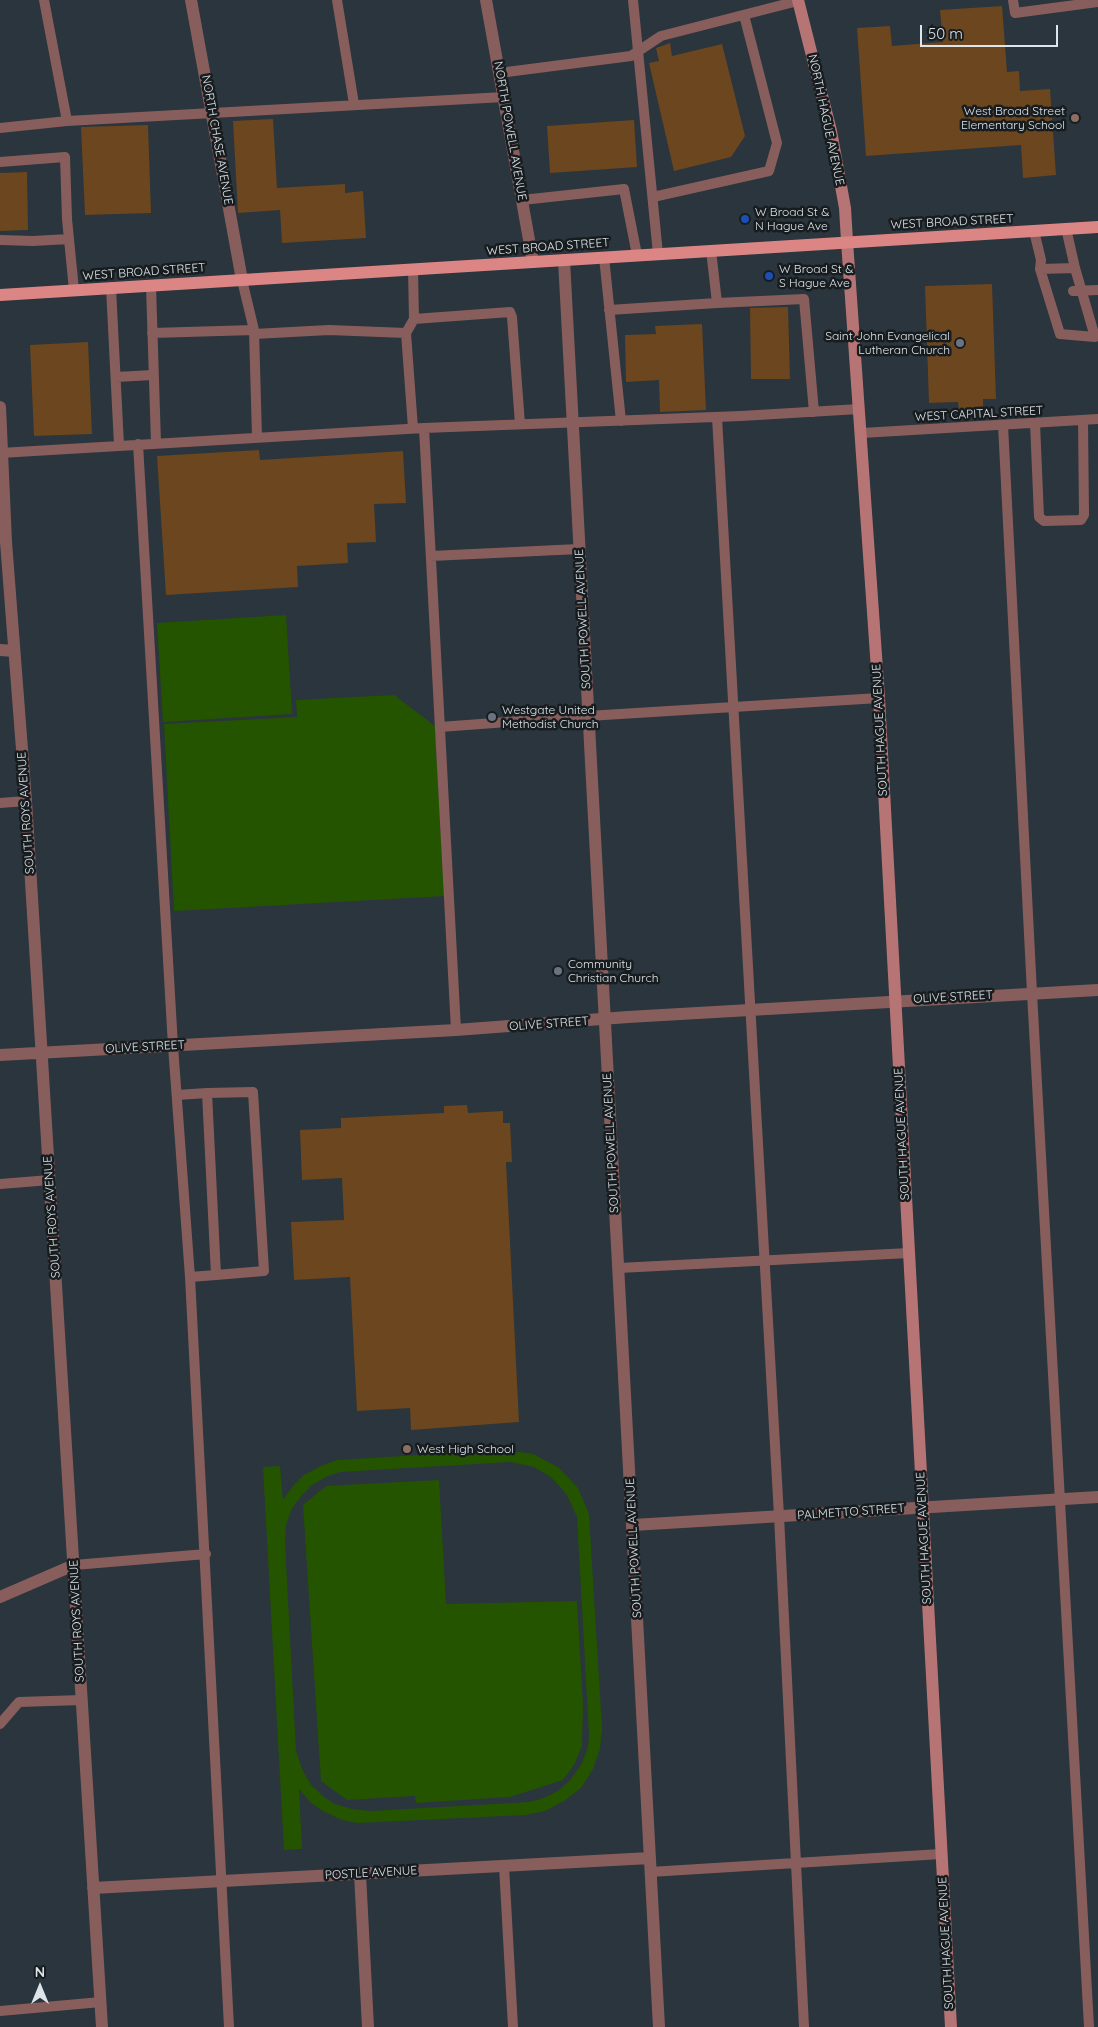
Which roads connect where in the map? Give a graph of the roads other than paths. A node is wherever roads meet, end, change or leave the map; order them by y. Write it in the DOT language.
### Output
graph roads {
  1 [pos="44,0"];
  2 [pos="192,0"];
  3 [pos="337,0"];
  4 [pos="486,0"];
  5 [pos="633,0"];
  6 [pos="1013,0"];
  7 [pos="798,1"];
  8 [pos="1098,2"];
  9 [pos="744,15"];
  10 [pos="639,50"];
  11 [pos="499,73"];
  12 [pos="504,96"];
  13 [pos="354,104"];
  14 [pos="212,114"];
  15 [pos="67,122"];
  16 [pos="0,128"];
  17 [pos="0,162"];
  18 [pos="653,197"];
  19 [pos="522,200"];
  20 [pos="1098,227"];
  21 [pos="1066,228"];
  22 [pos="1034,231"];
  23 [pos="69,238"];
  24 [pos="0,240"];
  25 [pos="848,241"];
  26 [pos="711,250"];
  27 [pos="658,254"];
  28 [pos="637,255"];
  29 [pos="604,257"];
  30 [pos="564,260"];
  31 [pos="533,262"];
  32 [pos="1075,268"];
  33 [pos="414,269"];
  34 [pos="1040,269"];
  35 [pos="242,280"];
  36 [pos="151,286"];
  37 [pos="111,288"];
  38 [pos="74,290"];
  39 [pos="1098,290"];
  40 [pos="1078,291"];
  41 [pos="0,295"];
  42 [pos="717,303"];
  43 [pos="609,310"];
  44 [pos="1089,315"];
  45 [pos="414,319"];
  46 [pos="254,332"];
  47 [pos="152,333"];
  48 [pos="406,333"];
  49 [pos="153,375"];
  50 [pos="116,377"];
  51 [pos="0,407"];
  52 [pos="859,409"];
  53 [pos="814,412"];
  54 [pos="717,417"];
  55 [pos="1098,419"];
  56 [pos="621,420"];
  57 [pos="1082,420"];
  58 [pos="572,422"];
  59 [pos="1035,423"];
  60 [pos="520,424"];
  61 [pos="1003,425"];
  62 [pos="418,428"];
  63 [pos="862,433"];
  64 [pos="257,437"];
  65 [pos="156,443"];
  66 [pos="138,444"];
  67 [pos="119,445"];
  68 [pos="2,453"];
  69 [pos="6,542"];
  70 [pos="579,549"];
  71 [pos="0,556"];
  72 [pos="431,556"];
  73 [pos="0,650"];
  74 [pos="14,651"];
  75 [pos="879,698"];
  76 [pos="734,708"];
  77 [pos="588,716"];
  78 [pos="440,727"];
  79 [pos="26,801"];
  80 [pos="0,803"];
  81 [pos="1098,990"];
  82 [pos="1032,993"];
  83 [pos="895,1000"];
  84 [pos="750,1009"];
  85 [pos="604,1020"];
  86 [pos="456,1030"];
  87 [pos="174,1046"];
  88 [pos="41,1053"];
  89 [pos="0,1055"];
  90 [pos="207,1093"];
  91 [pos="176,1094"];
  92 [pos="50,1180"];
  93 [pos="0,1184"];
  94 [pos="909,1253"];
  95 [pos="764,1262"];
  96 [pos="618,1268"];
  97 [pos="216,1275"];
  98 [pos="190,1277"];
  99 [pos="1098,1497"];
  100 [pos="1061,1499"];
  101 [pos="922,1508"];
  102 [pos="779,1516"];
  103 [pos="633,1525"];
  104 [pos="206,1554"];
  105 [pos="74,1565"];
  106 [pos="1,1596"];
  107 [pos="82,1700"];
  108 [pos="0,1724"];
  109 [pos="941,1854"];
  110 [pos="650,1858"];
  111 [pos="796,1864"];
  112 [pos="504,1866"];
  113 [pos="650,1872"];
  114 [pos="360,1874"];
  115 [pos="223,1881"];
  116 [pos="93,1888"];
  117 [pos="100,2002"];
  118 [pos="0,2011"];
  119 [pos="102,2027"];
  120 [pos="229,2027"];
  121 [pos="368,2027"];
  122 [pos="513,2027"];
  123 [pos="659,2027"];
  124 [pos="804,2027"];
  125 [pos="951,2027"];
  126 [pos="1090,2027"];
  1 -- 15 [label="lane"];
  2 -- 14 [label="street, NORTH CHASE AVENUE"];
  3 -- 13 [label="lane"];
  4 -- 11 [label="street, NORTH POWELL AVENUE"];
  5 -- 10 [label="lane"];
  6 -- 8 [label="lane"];
  7 -- 9 [label="lane"];
  7 -- 25 [label="main road, NORTH HAGUE AVENUE"];
  9 -- 10 [label="lane"];
  9 -- 18 [label="lane"];
  10 -- 11 [label="lane"];
  10 -- 18 [label="lane"];
  11 -- 12 [label="street, NORTH POWELL AVENUE"];
  12 -- 13 [label="lane"];
  12 -- 19 [label="street, NORTH POWELL AVENUE"];
  13 -- 14 [label="lane"];
  14 -- 15 [label="lane"];
  14 -- 35 [label="street, NORTH CHASE AVENUE"];
  15 -- 16 [label="lane"];
  17 -- 23 [label="lane"];
  18 -- 27 [label="lane"];
  19 -- 28 [label="lane"];
  19 -- 31 [label="street, NORTH POWELL AVENUE"];
  20 -- 21 [label="main road, WEST BROAD STREET"];
  21 -- 22 [label="main road, WEST BROAD STREET"];
  21 -- 32 [label="lane"];
  22 -- 25 [label="main road, WEST BROAD STREET"];
  22 -- 34 [label="lane"];
  23 -- 24 [label="lane"];
  23 -- 38 [label="lane"];
  25 -- 26 [label="main road, WEST BROAD STREET"];
  25 -- 52 [label="main road, SOUTH HAGUE AVENUE"];
  26 -- 27 [label="main road, WEST BROAD STREET"];
  26 -- 42 [label="lane"];
  27 -- 28 [label="main road, WEST BROAD STREET"];
  28 -- 29 [label="main road, WEST BROAD STREET"];
  29 -- 30 [label="main road, WEST BROAD STREET"];
  29 -- 43 [label="lane"];
  30 -- 31 [label="main road, WEST BROAD STREET"];
  30 -- 58 [label="street, SOUTH POWELL AVENUE"];
  31 -- 33 [label="main road, WEST BROAD STREET"];
  32 -- 34 [label="lane"];
  32 -- 40 [label="lane"];
  33 -- 35 [label="main road, WEST BROAD STREET"];
  33 -- 45 [label="lane"];
  34 -- 44 [label="lane"];
  35 -- 36 [label="main road, WEST BROAD STREET"];
  35 -- 46 [label="lane"];
  36 -- 37 [label="main road, WEST BROAD STREET"];
  36 -- 47 [label="lane"];
  37 -- 38 [label="main road, WEST BROAD STREET"];
  37 -- 50 [label="lane"];
  38 -- 41 [label="main road, WEST BROAD STREET"];
  39 -- 40 [label="lane"];
  40 -- 44 [label="lane"];
  42 -- 43 [label="lane"];
  42 -- 53 [label="lane"];
  43 -- 56 [label="lane"];
  45 -- 48 [label="lane"];
  45 -- 60 [label="lane"];
  46 -- 47 [label="lane"];
  46 -- 48 [label="lane"];
  46 -- 64 [label="lane"];
  47 -- 49 [label="lane"];
  48 -- 62 [label="lane"];
  49 -- 50 [label="lane"];
  49 -- 65 [label="lane"];
  50 -- 67 [label="lane"];
  51 -- 68 [label="street, SOUTH ROYS AVENUE"];
  52 -- 53 [label="lane"];
  52 -- 63 [label="main road, SOUTH HAGUE AVENUE"];
  53 -- 54 [label="lane"];
  54 -- 56 [label="lane"];
  54 -- 76 [label="lane"];
  55 -- 57 [label="lane, WEST CAPITAL STREET"];
  56 -- 58 [label="lane"];
  57 -- 59 [label="lane, WEST CAPITAL STREET"];
  57 -- 59 [label="lane"];
  58 -- 60 [label="lane"];
  58 -- 70 [label="street, SOUTH POWELL AVENUE"];
  59 -- 61 [label="lane, WEST CAPITAL STREET"];
  60 -- 62 [label="lane"];
  61 -- 63 [label="lane, WEST CAPITAL STREET"];
  61 -- 82 [label="lane"];
  62 -- 64 [label="lane"];
  62 -- 72 [label="lane"];
  63 -- 75 [label="main road, SOUTH HAGUE AVENUE"];
  64 -- 65 [label="lane"];
  65 -- 66 [label="lane"];
  66 -- 67 [label="lane"];
  66 -- 87 [label="lane"];
  67 -- 68 [label="lane"];
  68 -- 69 [label="street, SOUTH ROYS AVENUE"];
  69 -- 71 [label="street"];
  69 -- 74 [label="street, SOUTH ROYS AVENUE"];
  70 -- 72 [label="lane"];
  70 -- 77 [label="street, SOUTH POWELL AVENUE"];
  72 -- 78 [label="lane"];
  73 -- 74 [label="street"];
  74 -- 79 [label="street, SOUTH ROYS AVENUE"];
  75 -- 76 [label="lane"];
  75 -- 83 [label="main road, SOUTH HAGUE AVENUE"];
  76 -- 77 [label="lane"];
  76 -- 84 [label="lane"];
  77 -- 78 [label="lane"];
  77 -- 85 [label="street, SOUTH POWELL AVENUE"];
  78 -- 86 [label="lane"];
  79 -- 80 [label="lane"];
  79 -- 88 [label="street, SOUTH ROYS AVENUE"];
  81 -- 82 [label="street, OLIVE STREET"];
  82 -- 83 [label="street, OLIVE STREET"];
  82 -- 100 [label="lane"];
  83 -- 84 [label="street, OLIVE STREET"];
  83 -- 94 [label="main road, SOUTH HAGUE AVENUE"];
  84 -- 85 [label="street, OLIVE STREET"];
  84 -- 95 [label="lane"];
  85 -- 86 [label="street, OLIVE STREET"];
  85 -- 96 [label="street, SOUTH POWELL AVENUE"];
  86 -- 87 [label="street, OLIVE STREET"];
  87 -- 88 [label="street, OLIVE STREET"];
  87 -- 91 [label="lane"];
  88 -- 89 [label="street, OLIVE STREET"];
  88 -- 92 [label="street, SOUTH ROYS AVENUE"];
  90 -- 91 [label="lane"];
  90 -- 97 [label="lane"];
  90 -- 97 [label="lane"];
  91 -- 98 [label="lane"];
  92 -- 93 [label="lane"];
  92 -- 105 [label="street, SOUTH ROYS AVENUE"];
  94 -- 95 [label="lane"];
  94 -- 101 [label="main road, SOUTH HAGUE AVENUE"];
  95 -- 96 [label="lane"];
  95 -- 102 [label="lane"];
  96 -- 103 [label="street, SOUTH POWELL AVENUE"];
  97 -- 98 [label="lane"];
  98 -- 104 [label="lane"];
  99 -- 100 [label="street, PALMETTO STREET"];
  100 -- 101 [label="street, PALMETTO STREET"];
  100 -- 126 [label="lane"];
  101 -- 102 [label="street, PALMETTO STREET"];
  101 -- 109 [label="main road, SOUTH HAGUE AVENUE"];
  102 -- 103 [label="street, PALMETTO STREET"];
  102 -- 111 [label="lane"];
  103 -- 110 [label="street, SOUTH POWELL AVENUE"];
  104 -- 105 [label="lane"];
  104 -- 115 [label="lane"];
  105 -- 106 [label="street"];
  105 -- 107 [label="street, SOUTH ROYS AVENUE"];
  107 -- 108 [label="lane"];
  107 -- 116 [label="street, SOUTH ROYS AVENUE"];
  109 -- 111 [label="lane"];
  109 -- 125 [label="main road, SOUTH HAGUE AVENUE"];
  110 -- 112 [label="street, POSTLE AVENUE"];
  110 -- 113 [label="street, SOUTH POWELL AVENUE"];
  111 -- 113 [label="lane"];
  111 -- 124 [label="lane"];
  112 -- 114 [label="street, POSTLE AVENUE"];
  112 -- 122 [label="lane"];
  113 -- 123 [label="street, SOUTH POWELL AVENUE"];
  114 -- 115 [label="street, POSTLE AVENUE"];
  114 -- 121 [label="street"];
  115 -- 116 [label="street, POSTLE AVENUE"];
  115 -- 120 [label="lane"];
  116 -- 117 [label="street, SOUTH ROYS AVENUE"];
  117 -- 118 [label="lane"];
  117 -- 119 [label="street, SOUTH ROYS AVENUE"];
}
